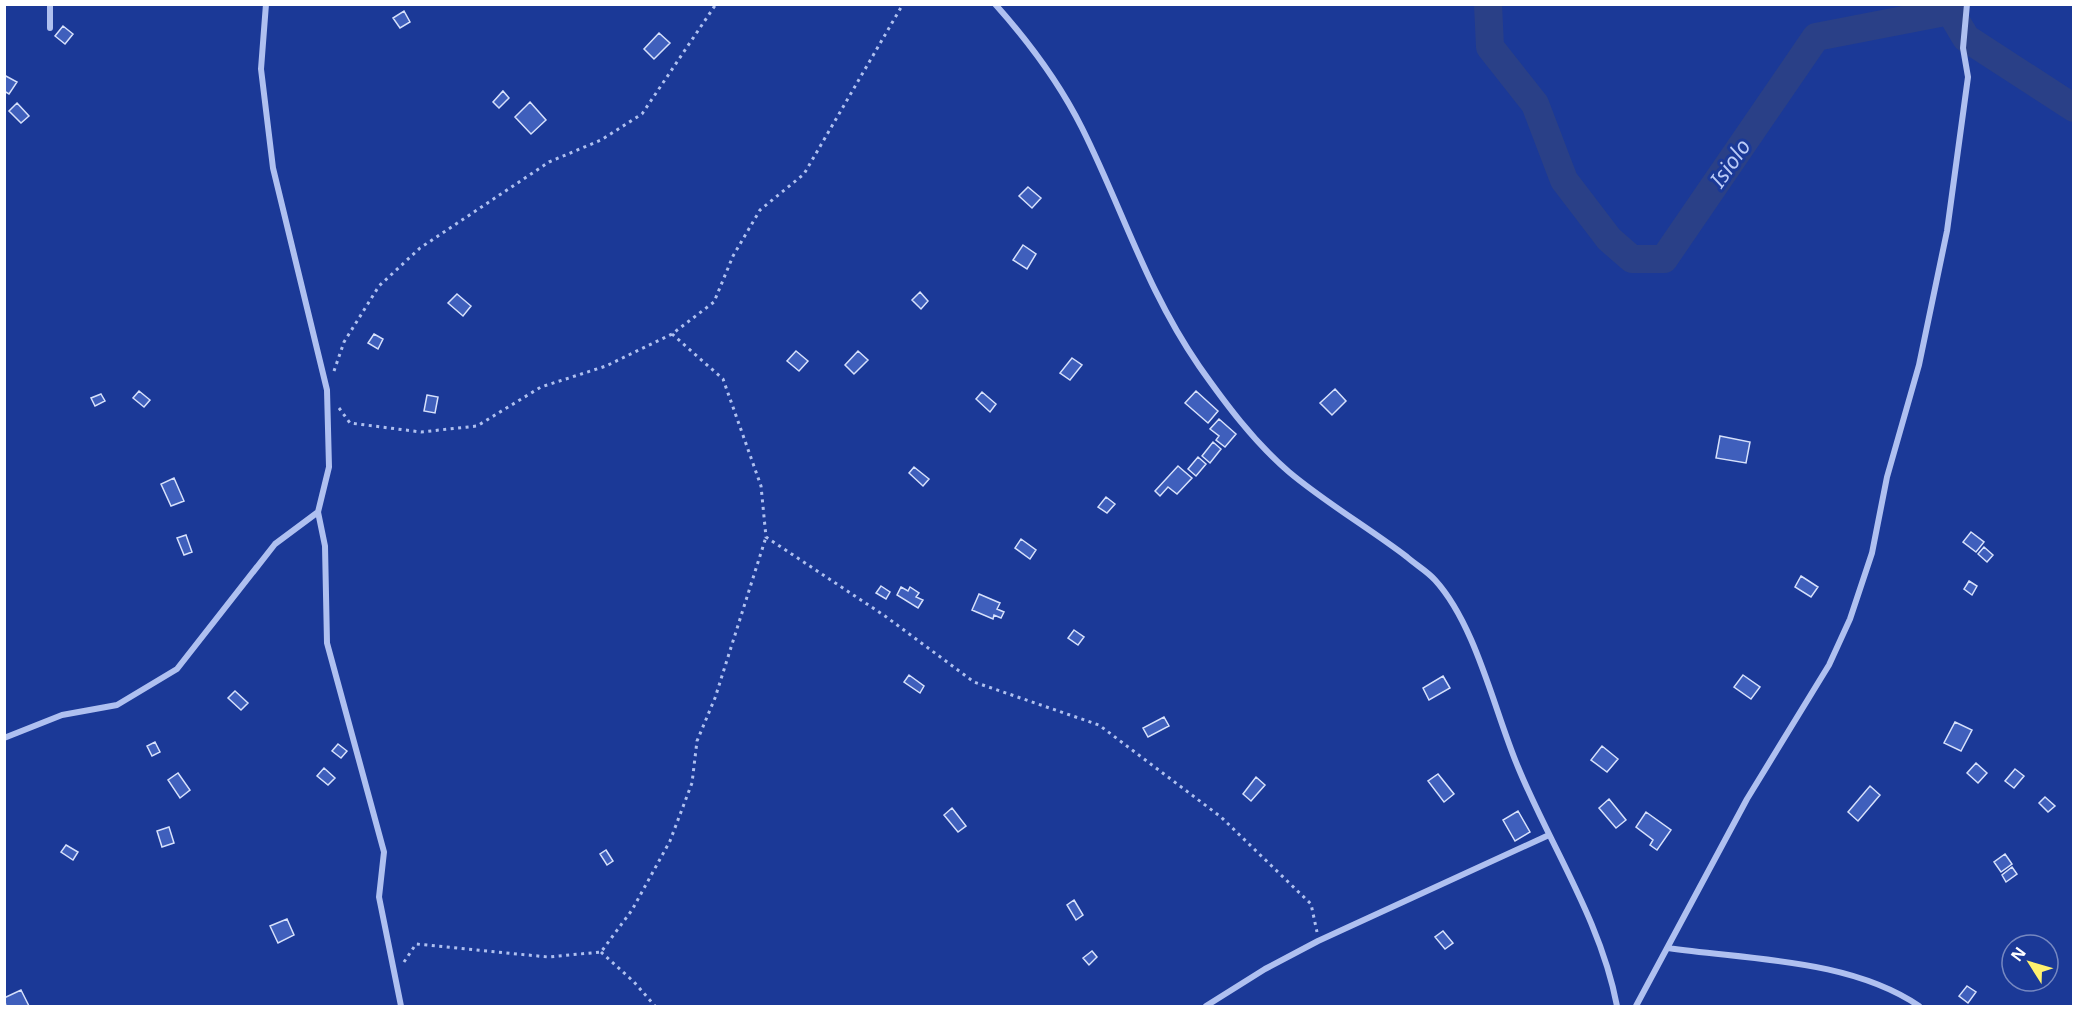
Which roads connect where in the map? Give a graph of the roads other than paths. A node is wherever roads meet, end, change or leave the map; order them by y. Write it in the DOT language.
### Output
graph roads {
  1 [pos="50,4"];
  2 [pos="266,4"];
  3 [pos="995,4"];
  4 [pos="1967,4"];
  5 [pos="50,28"];
  6 [pos="318,512"];
  7 [pos="4,738"];
  8 [pos="1549,835"];
  9 [pos="1668,948"];
  10 [pos="401,1006"];
  11 [pos="1206,1006"];
  12 [pos="1617,1006"];
  13 [pos="1636,1006"];
  14 [pos="1919,1006"];
  1 -- 5 [label="street"];
  2 -- 6 [label="street"];
  3 -- 8 [label="street"];
  4 -- 9 [label="street"];
  6 -- 7 [label="street"];
  6 -- 10 [label="street"];
  8 -- 11 [label="street"];
  8 -- 12 [label="street"];
  9 -- 13 [label="street"];
  9 -- 14 [label="street"];
}
